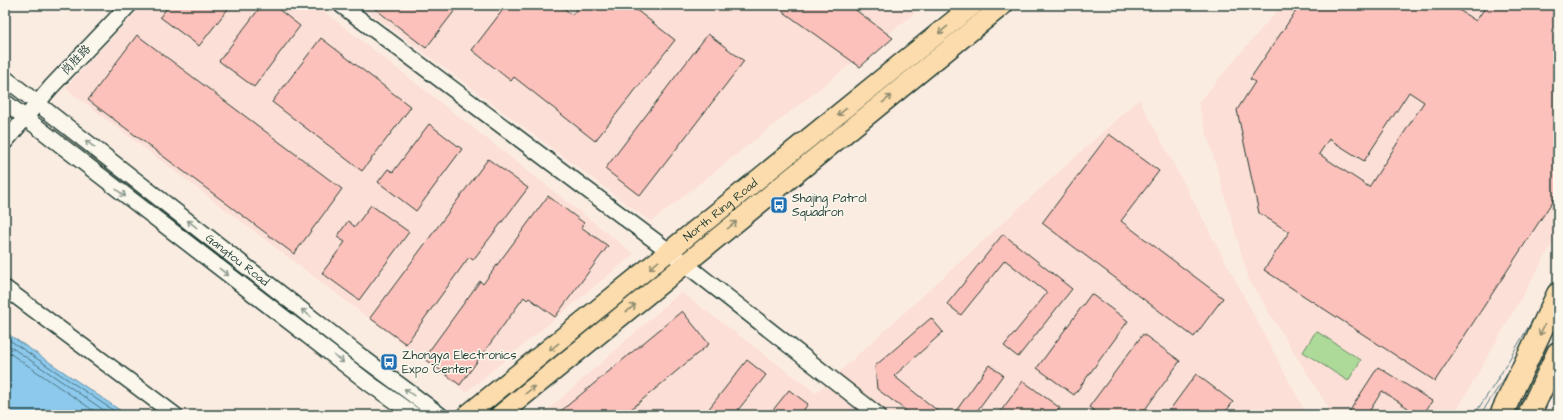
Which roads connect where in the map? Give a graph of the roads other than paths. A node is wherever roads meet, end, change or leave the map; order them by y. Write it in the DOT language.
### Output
graph roads {
  1 [pos="129,5"];
  2 [pos="342,5"];
  3 [pos="973,5"];
  4 [pos="1003,5"];
  5 [pos="5,78"];
  6 [pos="5,102"];
  7 [pos="37,103"];
  8 [pos="24,117"];
  9 [pos="5,142"];
  10 [pos="670,252"];
  11 [pos="685,264"];
  12 [pos="5,288"];
  13 [pos="1558,294"];
  14 [pos="1558,353"];
  15 [pos="370,384"];
  16 [pos="175,415"];
  17 [pos="394,415"];
  18 [pos="414,415"];
  19 [pos="440,415"];
  20 [pos="467,415"];
  21 [pos="500,415"];
  22 [pos="878,415"];
  23 [pos="1501,415"];
  24 [pos="1529,415"];
  1 -- 7 [label="street, 岗胜路"];
  2 -- 10 [label="street"];
  3 -- 10 [label="main road, North Ring Road, one-way"];
  11 -- 4 [label="main road, North Ring Road, one-way"];
  5 -- 7 [label="street, Gangtou Road"];
  6 -- 8 [label="street, Gangtou Road"];
  7 -- 8 [label="street, 岗胜路"];
  19 -- 7 [label="street, Gangtou Road, one-way"];
  8 -- 9 [label="street, 岗胜路"];
  8 -- 15 [label="street, Gangtou Road, one-way"];
  10 -- 11 [label="street"];
  10 -- 20 [label="main road, North Ring Road, one-way"];
  21 -- 11 [label="main road, North Ring Road, one-way"];
  11 -- 22 [label="street"];
  12 -- 16 [label="street"];
  13 -- 23 [label="highway, one-way"];
  14 -- 24 [label="highway"];
  15 -- 17 [label="street"];
  15 -- 18 [label="street, Gangtou Road"];
}
